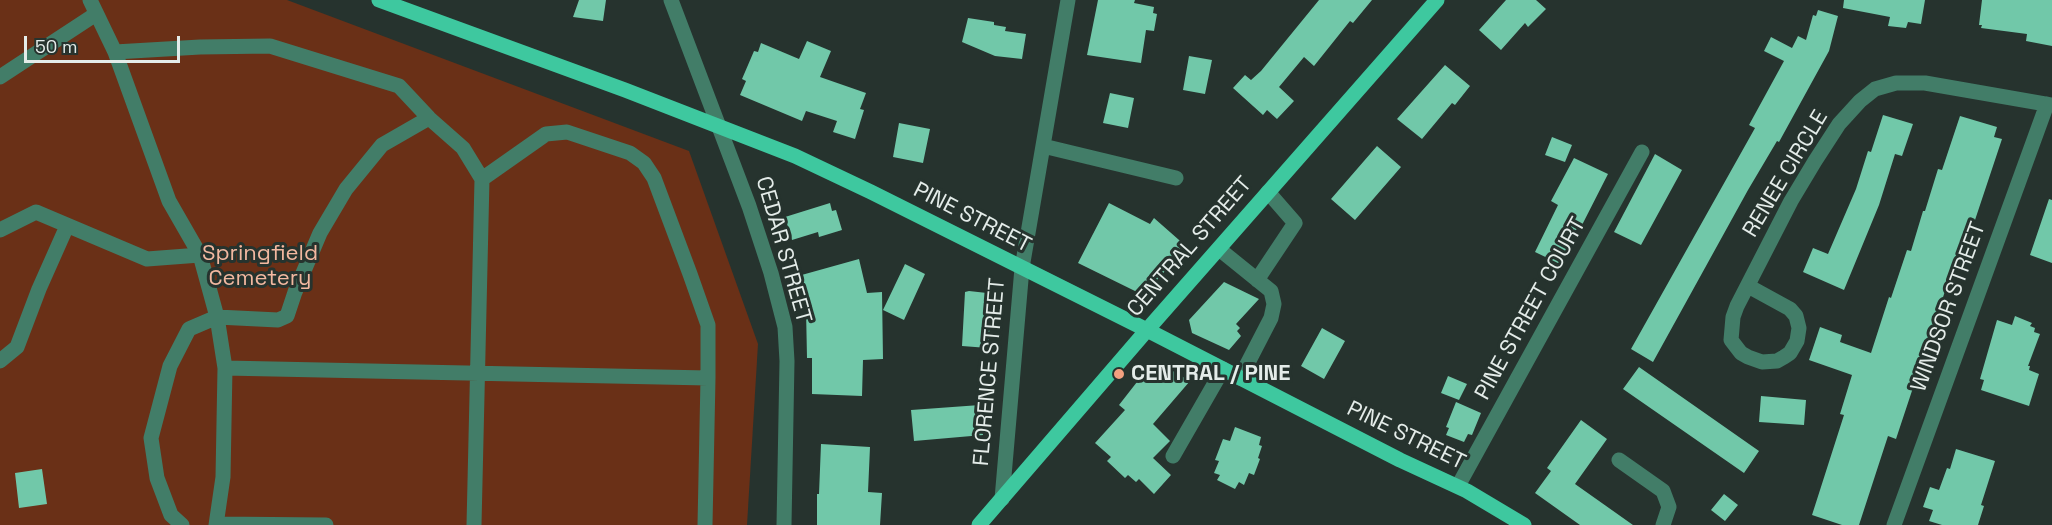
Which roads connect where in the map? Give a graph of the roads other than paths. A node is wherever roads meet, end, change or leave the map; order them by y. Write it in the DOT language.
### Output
graph roads {
  1 [pos="379,0"];
  2 [pos="671,0"];
  3 [pos="683,0"];
  4 [pos="1068,0"];
  5 [pos="1437,0"];
  6 [pos="93,7"];
  7 [pos="679,22"];
  8 [pos="115,52"];
  9 [pos="0,77"];
  10 [pos="2049,105"];
  11 [pos="429,118"];
  12 [pos="719,126"];
  13 [pos="1043,146"];
  14 [pos="1642,152"];
  15 [pos="1176,178"];
  16 [pos="482,179"];
  17 [pos="1268,192"];
  18 [pos="67,226"];
  19 [pos="0,230"];
  20 [pos="1219,249"];
  21 [pos="200,255"];
  22 [pos="1022,268"];
  23 [pos="1257,280"];
  24 [pos="1748,286"];
  25 [pos="217,317"];
  26 [pos="1147,330"];
  27 [pos="0,361"];
  28 [pos="225,368"];
  29 [pos="1223,369"];
  30 [pos="477,374"];
  31 [pos="708,378"];
  32 [pos="1240,378"];
  33 [pos="1173,456"];
  34 [pos="1619,460"];
  35 [pos="1458,486"];
  36 [pos="1002,499"];
  37 [pos="1503,519"];
  38 [pos="216,524"];
  39 [pos="182,525"];
  40 [pos="326,525"];
  41 [pos="474,525"];
  42 [pos="705,525"];
  43 [pos="784,525"];
  44 [pos="979,525"];
  45 [pos="1524,525"];
  46 [pos="1663,525"];
  47 [pos="1894,525"];
  1 -- 12 [label="main road, PINE STREET"];
  2 -- 7 [label="street, CEDAR STREET"];
  3 -- 7 [label="street"];
  4 -- 13 [label="street, FLORENCE STREET"];
  5 -- 17 [label="main road, CENTRAL STREET"];
  6 -- 8 [label="street"];
  6 -- 9 [label="street"];
  7 -- 12 [label="street, CEDAR STREET"];
  8 -- 11 [label="street"];
  8 -- 21 [label="street"];
  10 -- 24 [label="street, RENEE CIRCLE"];
  10 -- 47 [label="street, WINDSOR STREET"];
  11 -- 16 [label="street"];
  11 -- 25 [label="street"];
  12 -- 22 [label="main road, PINE STREET"];
  12 -- 43 [label="street, CEDAR STREET"];
  13 -- 15 [label="street"];
  13 -- 22 [label="street, FLORENCE STREET"];
  14 -- 35 [label="street, PINE STREET COURT"];
  16 -- 30 [label="street"];
  16 -- 31 [label="street"];
  17 -- 20 [label="main road, CENTRAL STREET"];
  17 -- 23 [label="street"];
  18 -- 19 [label="street"];
  18 -- 21 [label="street"];
  18 -- 27 [label="street"];
  20 -- 23 [label="street"];
  20 -- 26 [label="main road, CENTRAL STREET"];
  21 -- 25 [label="street"];
  22 -- 26 [label="main road, PINE STREET"];
  22 -- 36 [label="street, FLORENCE STREET"];
  23 -- 32 [label="street"];
  24 -- 24 [label="street, RENEE CIRCLE"];
  25 -- 28 [label="street"];
  25 -- 39 [label="street"];
  26 -- 29 [label="main road, PINE STREET"];
  26 -- 36 [label="main road, CENTRAL STREET"];
  28 -- 30 [label="street"];
  28 -- 38 [label="street"];
  29 -- 32 [label="main road, PINE STREET"];
  29 -- 33 [label="street"];
  30 -- 31 [label="street"];
  30 -- 41 [label="street"];
  31 -- 42 [label="street"];
  32 -- 35 [label="main road, PINE STREET"];
  34 -- 46 [label="street"];
  35 -- 37 [label="main road, PINE STREET"];
  36 -- 44 [label="main road, CENTRAL STREET"];
  37 -- 45 [label="main road, PINE STREET"];
  38 -- 40 [label="street"];
}
